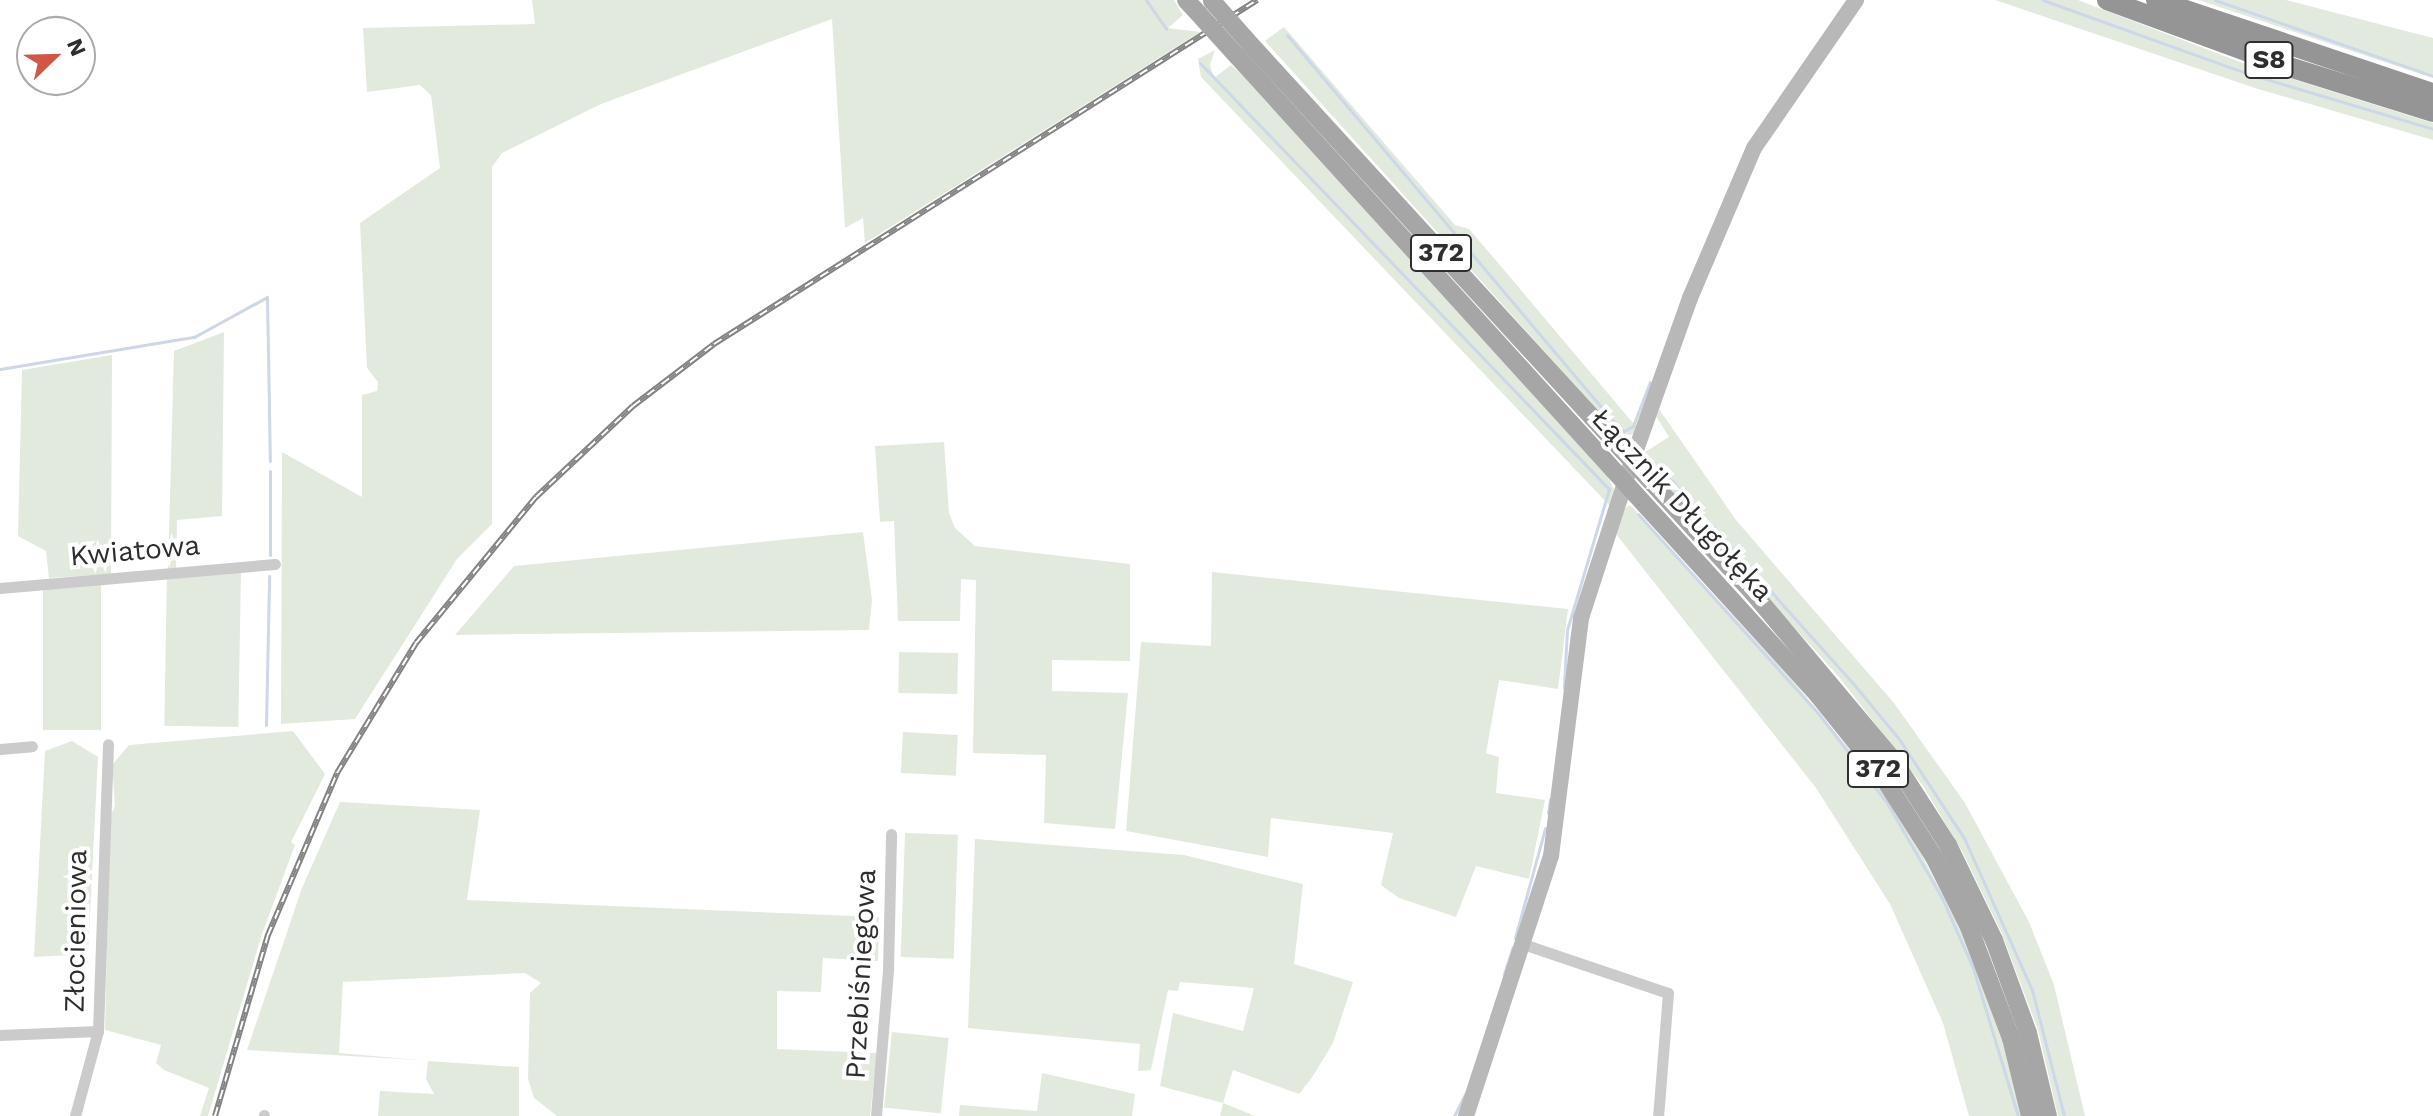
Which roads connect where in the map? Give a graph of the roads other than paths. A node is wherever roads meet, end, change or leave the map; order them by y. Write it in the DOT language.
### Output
graph roads {
  1 [pos="1856,0"];
  2 [pos="2107,0"];
  3 [pos="2156,0"];
  4 [pos="1201,4"];
  5 [pos="1244,50"];
  6 [pos="2433,93"];
  7 [pos="2433,112"];
  8 [pos="1632,461"];
  9 [pos="1625,483"];
  10 [pos="275,564"];
  11 [pos="0,588"];
  12 [pos="108,744"];
  13 [pos="32,746"];
  14 [pos="0,749"];
  15 [pos="891,834"];
  16 [pos="1523,944"];
  17 [pos="98,1031"];
  18 [pos="0,1035"];
  19 [pos="75,1116"];
  20 [pos="876,1116"];
  21 [pos="1466,1116"];
  22 [pos="1658,1116"];
  23 [pos="2030,1116"];
  24 [pos="2048,1116"];
  1 -- 8 [label="street"];
  2 -- 7 [label="highway, S8"];
  3 -- 6 [label="highway, S8"];
  4 -- 5 [label="main road, Łącznik Długołęka / 372, bridge"];
  5 -- 8 [label="main road, Łącznik Długołęka / 372"];
  5 -- 9 [label="main road, Łącznik Długołęka / 372"];
  8 -- 9 [label="street"];
  8 -- 24 [label="main road, Łącznik Długołęka / 372"];
  9 -- 16 [label="street"];
  9 -- 23 [label="main road, Łącznik Długołęka / 372"];
  10 -- 11 [label="street, Kwiatowa"];
  12 -- 17 [label="street, Złocieniowa"];
  13 -- 14 [label="street"];
  15 -- 20 [label="street, Przebiśniegowa"];
  16 -- 21 [label="street"];
  16 -- 22 [label="street"];
  17 -- 18 [label="street"];
  17 -- 19 [label="street, Złocieniowa"];
}
